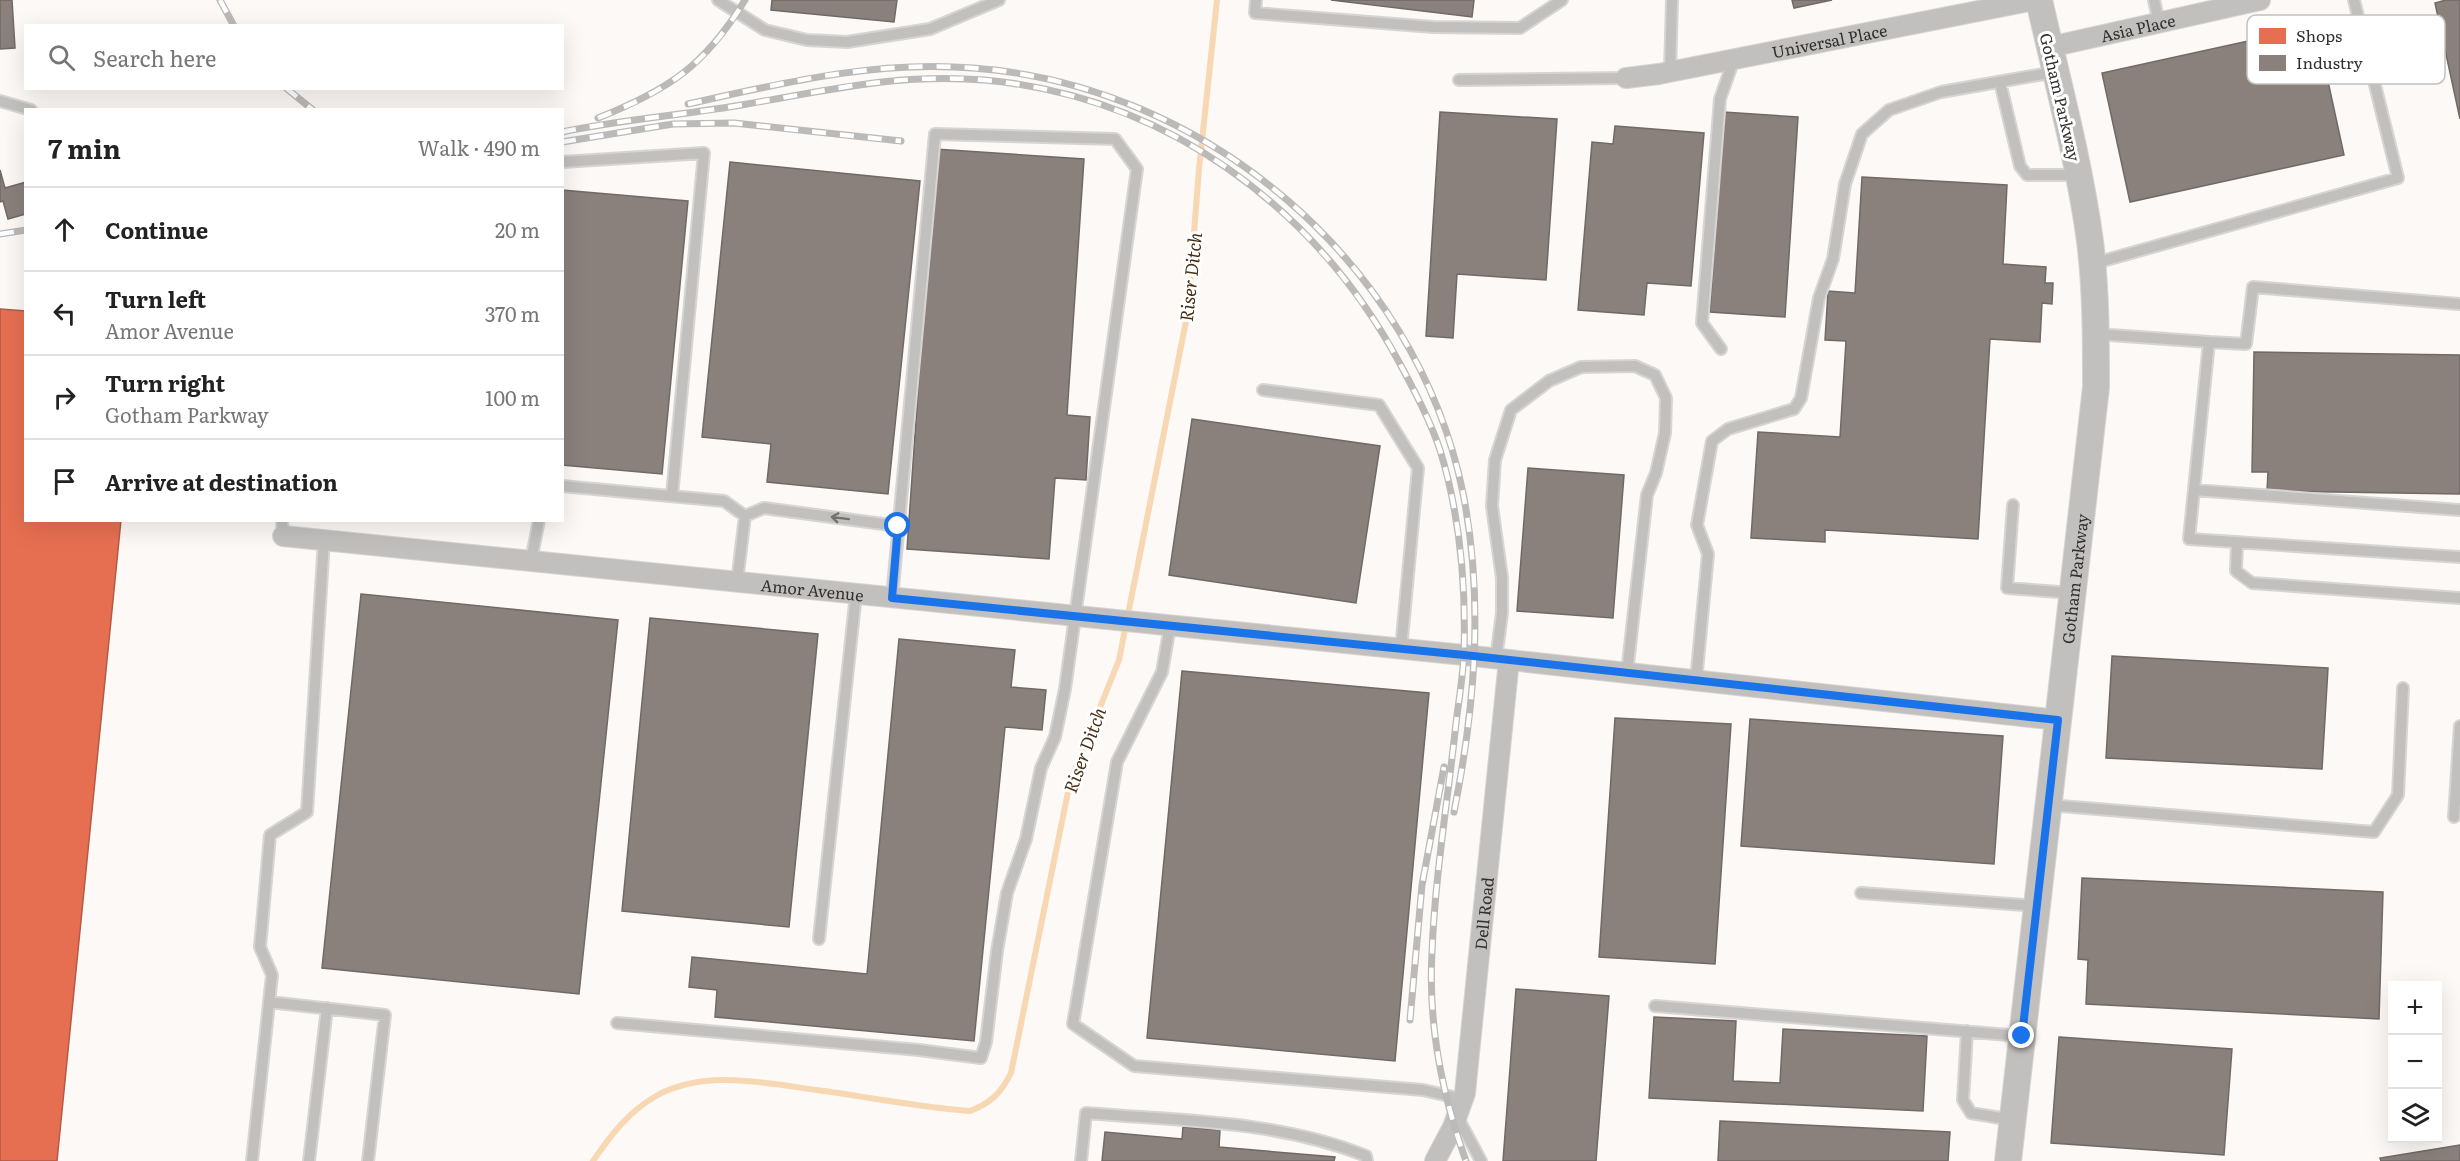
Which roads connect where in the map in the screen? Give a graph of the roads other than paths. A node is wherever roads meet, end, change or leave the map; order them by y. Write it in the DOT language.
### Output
graph roads {
  1 [pos="718,0"];
  2 [pos="999,0"];
  3 [pos="1256,0"];
  4 [pos="1562,0"];
  5 [pos="1672,0"];
  6 [pos="2034,0"];
  7 [pos="2039,0"];
  8 [pos="2154,0"];
  9 [pos="2260,0"];
  10 [pos="2354,0"];
  11 [pos="2209,6"];
  12 [pos="2358,15"];
  13 [pos="2159,22"];
  14 [pos="2050,47"];
  15 [pos="1734,59"];
  16 [pos="1670,72"];
  17 [pos="2055,72"];
  18 [pos="1626,78"];
  19 [pos="1459,80"];
  20 [pos="2000,82"];
  21 [pos="2375,84"];
  22 [pos="0,101"];
  23 [pos="24,108"];
  24 [pos="564,162"];
  25 [pos="2079,175"];
  26 [pos="2092,264"];
  27 [pos="2460,304"];
  28 [pos="2096,334"];
  29 [pos="2209,342"];
  30 [pos="1721,349"];
  31 [pos="1263,390"];
  32 [pos="564,486"];
  33 [pos="2194,490"];
  34 [pos="672,496"];
  35 [pos="2013,505"];
  36 [pos="2460,510"];
  37 [pos="745,516"];
  38 [pos="540,522"];
  39 [pos="898,526"];
  40 [pos="283,528"];
  41 [pos="324,540"];
  42 [pos="2237,542"];
  43 [pos="2460,557"];
  44 [pos="531,561"];
  45 [pos="737,582"];
  46 [pos="2073,592"];
  47 [pos="856,594"];
  48 [pos="892,598"];
  49 [pos="2460,598"];
  50 [pos="1074,616"];
  51 [pos="1170,626"];
  52 [pos="1401,649"];
  53 [pos="1503,660"];
  54 [pos="1627,673"];
  55 [pos="1696,681"];
  56 [pos="2403,688"];
  57 [pos="2058,720"];
  58 [pos="2460,726"];
  59 [pos="2048,805"];
  60 [pos="2454,817"];
  61 [pos="1861,893"];
  62 [pos="2037,906"];
  63 [pos="819,939"];
  64 [pos="269,1002"];
  65 [pos="1655,1006"];
  66 [pos="327,1008"];
  67 [pos="617,1023"];
  68 [pos="1967,1031"];
  69 [pos="2022,1036"];
  70 [pos="1460,1108"];
  71 [pos="2012,1120"];
  72 [pos="252,1161"];
  73 [pos="309,1161"];
  74 [pos="368,1161"];
  75 [pos="1081,1161"];
  76 [pos="1367,1161"];
  77 [pos="1435,1161"];
  78 [pos="1481,1161"];
  79 [pos="2008,1161"];
  1 -- 2 [label="lane"];
  3 -- 4 [label="lane"];
  5 -- 16 [label="lane"];
  6 -- 15 [label="street, Universal Place"];
  7 -- 14 [label="street, Gotham Parkway"];
  8 -- 13 [label="lane"];
  9 -- 11 [label="street, Asia Place"];
  10 -- 12 [label="lane"];
  11 -- 13 [label="street, Asia Place"];
  13 -- 14 [label="street, Asia Place"];
  14 -- 17 [label="street, Gotham Parkway"];
  15 -- 16 [label="street, Universal Place"];
  15 -- 30 [label="lane"];
  16 -- 18 [label="street, Universal Place"];
  17 -- 20 [label="lane"];
  17 -- 25 [label="street, Gotham Parkway"];
  18 -- 19 [label="lane"];
  20 -- 25 [label="lane"];
  20 -- 55 [label="lane"];
  21 -- 26 [label="lane"];
  22 -- 23 [label="lane"];
  24 -- 34 [label="lane"];
  25 -- 26 [label="street, Gotham Parkway"];
  26 -- 28 [label="street, Gotham Parkway"];
  27 -- 29 [label="lane"];
  28 -- 29 [label="lane"];
  28 -- 46 [label="street, Gotham Parkway"];
  29 -- 33 [label="lane"];
  31 -- 52 [label="lane"];
  32 -- 34 [label="lane"];
  33 -- 36 [label="lane"];
  33 -- 42 [label="lane"];
  34 -- 37 [label="lane"];
  35 -- 46 [label="lane"];
  39 -- 37 [label="lane, one-way"];
  37 -- 45 [label="lane"];
  38 -- 44 [label="lane"];
  39 -- 48 [label="lane"];
  39 -- 50 [label="lane"];
  40 -- 41 [label="street, Amor Avenue"];
  41 -- 44 [label="street, Amor Avenue"];
  41 -- 64 [label="lane"];
  42 -- 43 [label="lane"];
  42 -- 49 [label="lane"];
  44 -- 45 [label="street, Amor Avenue"];
  45 -- 47 [label="street, Amor Avenue"];
  46 -- 57 [label="street, Gotham Parkway"];
  47 -- 48 [label="street, Amor Avenue"];
  47 -- 63 [label="lane"];
  48 -- 50 [label="street, Amor Avenue"];
  50 -- 51 [label="street, Amor Avenue"];
  50 -- 67 [label="lane"];
  51 -- 52 [label="street, Amor Avenue"];
  51 -- 70 [label="lane"];
  52 -- 53 [label="street, Amor Avenue"];
  53 -- 54 [label="street, Amor Avenue"];
  53 -- 54 [label="lane"];
  53 -- 70 [label="street, Dell Road"];
  54 -- 55 [label="street, Amor Avenue"];
  55 -- 57 [label="street, Amor Avenue"];
  56 -- 59 [label="lane"];
  57 -- 59 [label="street, Gotham Parkway"];
  58 -- 60 [label="lane"];
  59 -- 62 [label="street, Gotham Parkway"];
  61 -- 62 [label="lane"];
  62 -- 69 [label="street, Gotham Parkway"];
  64 -- 66 [label="lane"];
  64 -- 72 [label="lane"];
  65 -- 68 [label="lane"];
  66 -- 73 [label="lane"];
  66 -- 74 [label="lane"];
  68 -- 69 [label="lane"];
  68 -- 71 [label="lane"];
  69 -- 71 [label="street, Gotham Parkway"];
  70 -- 77 [label="street, Dell Road"];
  70 -- 78 [label="lane"];
  71 -- 79 [label="street, Gotham Parkway"];
  75 -- 76 [label="lane"];
}
